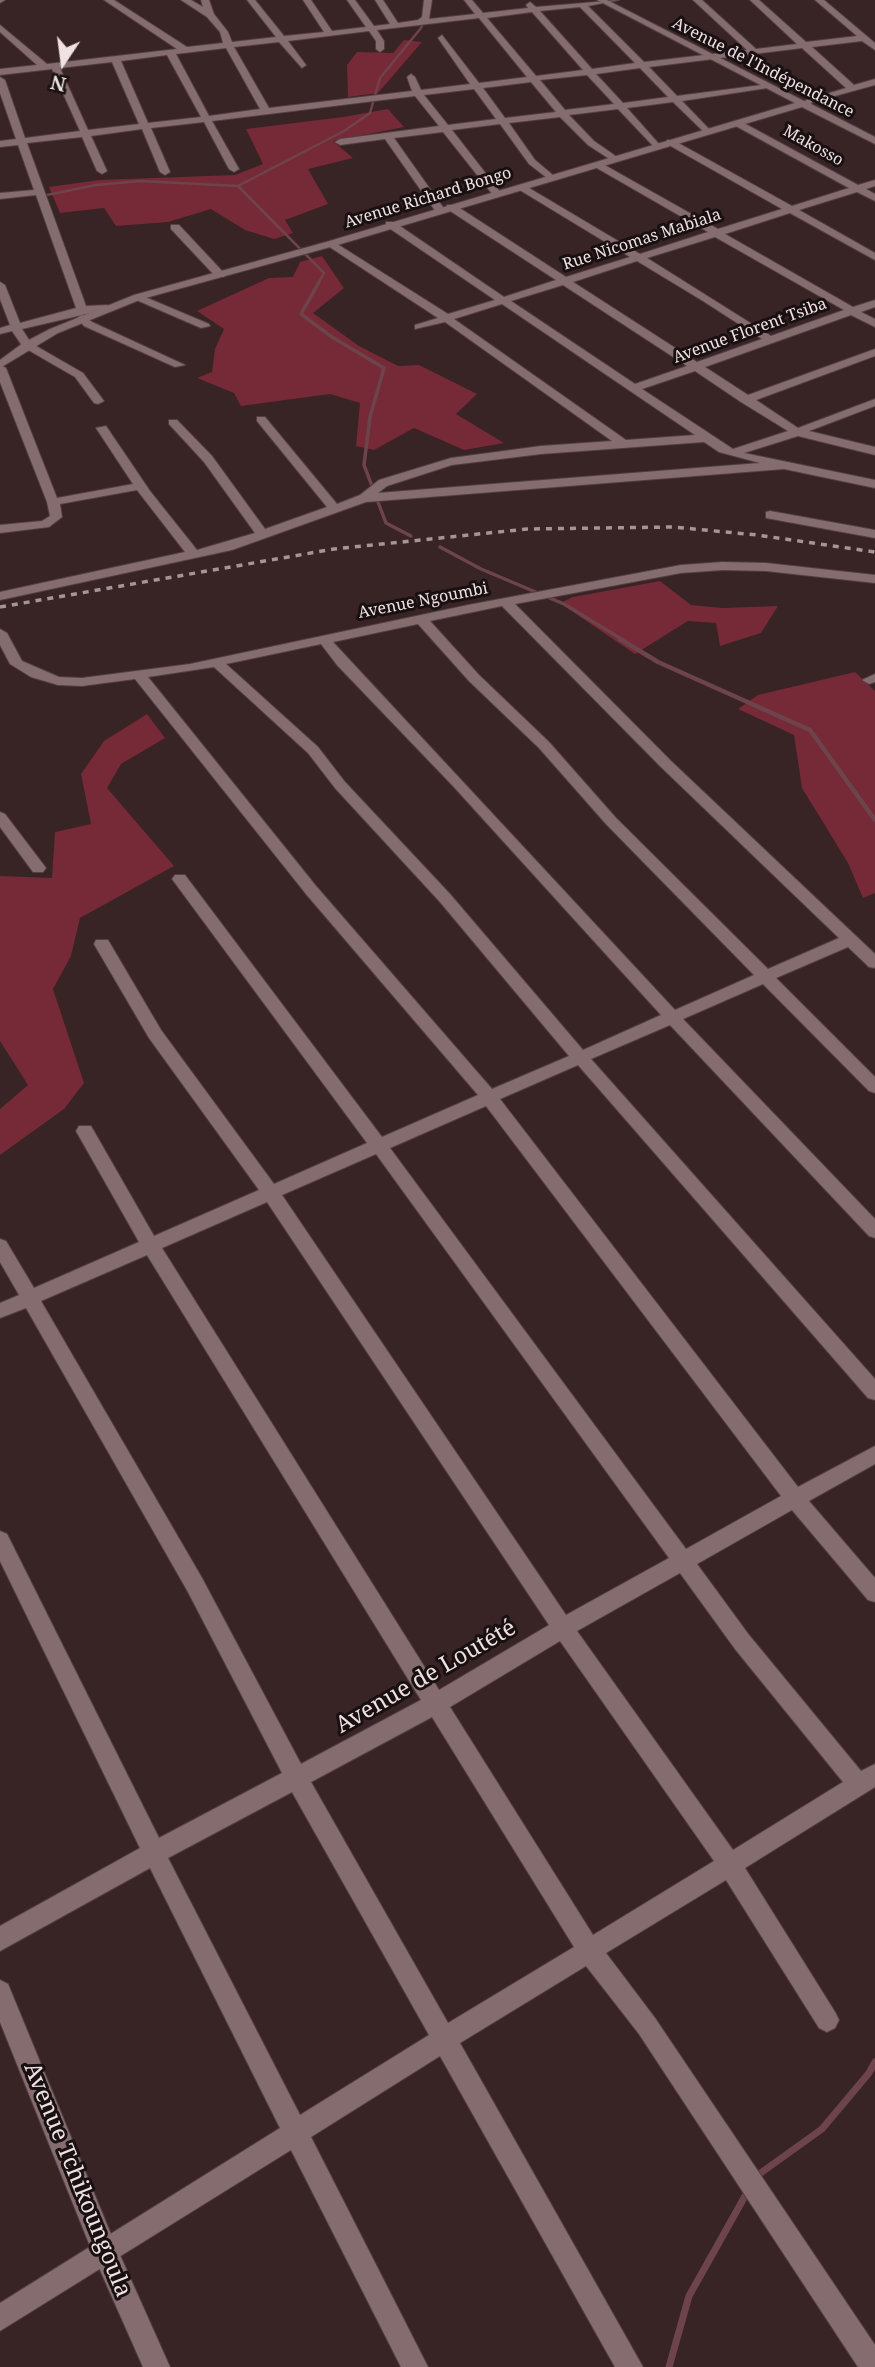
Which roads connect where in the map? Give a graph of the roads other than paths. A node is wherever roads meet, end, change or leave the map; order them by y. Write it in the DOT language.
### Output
graph roads {
  1 [pos="108,0"];
  2 [pos="185,0"];
  3 [pos="205,0"];
  4 [pos="251,0"];
  5 [pos="307,0"];
  6 [pos="351,0"];
  7 [pos="379,0"];
  8 [pos="428,0"];
  9 [pos="468,0"];
  10 [pos="525,0"];
  11 [pos="608,0"];
  12 [pos="697,0"];
  13 [pos="754,0"];
  14 [pos="819,0"];
  15 [pos="582,4"];
  16 [pos="534,10"];
  17 [pos="210,15"];
  18 [pos="481,15"];
  19 [pos="422,21"];
  20 [pos="395,25"];
  21 [pos="0,27"];
  22 [pos="370,28"];
  23 [pos="329,33"];
  24 [pos="442,37"];
  25 [pos="280,38"];
  26 [pos="864,38"];
  27 [pos="228,44"];
  28 [pos="805,45"];
  29 [pos="875,47"];
  30 [pos="380,49"];
  31 [pos="185,50"];
  32 [pos="753,51"];
  33 [pos="170,52"];
  34 [pos="714,56"];
  35 [pos="115,58"];
  36 [pos="642,64"];
  37 [pos="302,65"];
  38 [pos="50,66"];
  39 [pos="589,71"];
  40 [pos="0,72"];
  41 [pos="411,77"];
  42 [pos="530,77"];
  43 [pos="0,80"];
  44 [pos="874,83"];
  45 [pos="475,84"];
  46 [pos="769,88"];
  47 [pos="853,89"];
  48 [pos="417,92"];
  49 [pos="676,100"];
  50 [pos="806,103"];
  51 [pos="623,107"];
  52 [pos="266,111"];
  53 [pos="562,114"];
  54 [pos="206,118"];
  55 [pos="505,121"];
  56 [pos="737,122"];
  57 [pos="145,126"];
  58 [pos="447,129"];
  59 [pos="706,131"];
  60 [pos="86,134"];
  61 [pos="388,136"];
  62 [pos="875,136"];
  63 [pos="22,141"];
  64 [pos="875,141"];
  65 [pos="340,142"];
  66 [pos="670,142"];
  67 [pos="0,144"];
  68 [pos="656,146"];
  69 [pos="614,159"];
  70 [pos="598,164"];
  71 [pos="234,169"];
  72 [pos="102,172"];
  73 [pos="165,172"];
  74 [pos="551,178"];
  75 [pos="875,183"];
  76 [pos="521,187"];
  77 [pos="858,189"];
  78 [pos="39,191"];
  79 [pos="496,194"];
  80 [pos="0,196"];
  81 [pos="875,198"];
  82 [pos="446,209"];
  83 [pos="791,210"];
  84 [pos="390,224"];
  85 [pos="175,227"];
  86 [pos="718,232"];
  87 [pos="330,244"];
  88 [pos="639,257"];
  89 [pos="875,257"];
  90 [pos="220,275"];
  91 [pos="563,282"];
  92 [pos="0,285"];
  93 [pos="138,297"];
  94 [pos="505,300"];
  95 [pos="875,303"];
  96 [pos="852,311"];
  97 [pos="82,314"];
  98 [pos="445,319"];
  99 [pos="875,324"];
  100 [pos="205,326"];
  101 [pos="419,327"];
  102 [pos="14,328"];
  103 [pos="0,331"];
  104 [pos="770,340"];
  105 [pos="27,345"];
  106 [pos="875,352"];
  107 [pos="179,365"];
  108 [pos="0,366"];
  109 [pos="694,367"];
  110 [pos="635,388"];
  111 [pos="745,400"];
  112 [pos="98,401"];
  113 [pos="875,402"];
  114 [pos="261,419"];
  115 [pos="173,422"];
  116 [pos="103,428"];
  117 [pos="797,432"];
  118 [pos="706,439"];
  119 [pos="622,443"];
  120 [pos="875,451"];
  121 [pos="732,453"];
  122 [pos="784,466"];
  123 [pos="875,484"];
  124 [pos="141,486"];
  125 [pos="364,498"];
  126 [pos="53,502"];
  127 [pos="334,508"];
  128 [pos="770,515"];
  129 [pos="0,529"];
  130 [pos="875,534"];
  131 [pos="264,536"];
  132 [pos="194,555"];
  133 [pos="875,579"];
  134 [pos="0,596"];
  135 [pos="505,602"];
  136 [pos="421,619"];
  137 [pos="0,633"];
  138 [pos="324,639"];
  139 [pos="216,662"];
  140 [pos="140,676"];
  141 [pos="0,817"];
  142 [pos="38,868"];
  143 [pos="180,879"];
  144 [pos="849,940"];
  145 [pos="103,944"];
  146 [pos="875,963"];
  147 [pos="765,976"];
  148 [pos="672,1017"];
  149 [pos="580,1057"];
  150 [pos="875,1087"];
  151 [pos="489,1097"];
  152 [pos="85,1131"];
  153 [pos="379,1146"];
  154 [pos="271,1193"];
  155 [pos="875,1231"];
  156 [pos="0,1245"];
  157 [pos="150,1245"];
  158 [pos="28,1298"];
  159 [pos="0,1311"];
  160 [pos="875,1392"];
  161 [pos="875,1454"];
  162 [pos="795,1499"];
  163 [pos="0,1540"];
  164 [pos="684,1561"];
  165 [pos="875,1593"];
  166 [pos="563,1628"];
  167 [pos="437,1703"];
  168 [pos="298,1779"];
  169 [pos="867,1780"];
  170 [pos="154,1853"];
  171 [pos="729,1864"];
  172 [pos="0,1940"];
  173 [pos="589,1950"];
  174 [pos="0,1993"];
  175 [pos="827,2020"];
  176 [pos="445,2039"];
  177 [pos="298,2133"];
  178 [pos="105,2252"];
  179 [pos="0,2318"];
  180 [pos="157,2367"];
  181 [pos="415,2367"];
  182 [pos="630,2367"];
  183 [pos="874,2367"];
  1 -- 31 [label="street"];
  2 -- 17 [label="street"];
  3 -- 17 [label="street"];
  4 -- 25 [label="street"];
  5 -- 23 [label="street"];
  6 -- 22 [label="street"];
  7 -- 20 [label="street"];
  8 -- 19 [label="street"];
  9 -- 18 [label="street"];
  10 -- 16 [label="street"];
  11 -- 15 [label="street"];
  11 -- 34 [label="street, Avenue de l'Indépendance"];
  12 -- 32 [label="street"];
  13 -- 28 [label="street"];
  14 -- 26 [label="street"];
  15 -- 16 [label="street"];
  15 -- 36 [label="street"];
  16 -- 18 [label="street"];
  16 -- 39 [label="street"];
  17 -- 27 [label="street"];
  18 -- 19 [label="street"];
  18 -- 42 [label="street"];
  19 -- 20 [label="street"];
  20 -- 22 [label="street"];
  21 -- 38 [label="street"];
  22 -- 23 [label="street"];
  22 -- 30 [label="street"];
  23 -- 25 [label="street"];
  24 -- 45 [label="street"];
  25 -- 27 [label="street"];
  25 -- 37 [label="street"];
  26 -- 28 [label="street"];
  26 -- 29 [label="street"];
  27 -- 31 [label="street"];
  27 -- 52 [label="street"];
  28 -- 32 [label="street"];
  28 -- 47 [label="street"];
  31 -- 33 [label="street"];
  32 -- 34 [label="street"];
  33 -- 35 [label="street"];
  33 -- 54 [label="street"];
  34 -- 36 [label="street"];
  34 -- 46 [label="street, Avenue de l'Indépendance"];
  34 -- 50 [label="street, Avenue de l'Indépendance"];
  35 -- 38 [label="street"];
  35 -- 57 [label="street"];
  36 -- 39 [label="street"];
  36 -- 49 [label="street"];
  38 -- 40 [label="street"];
  38 -- 60 [label="street"];
  39 -- 42 [label="street"];
  39 -- 51 [label="street"];
  41 -- 48 [label="street"];
  42 -- 45 [label="street"];
  42 -- 53 [label="street"];
  43 -- 63 [label="street"];
  44 -- 47 [label="street, Avenue Richard Bongo"];
  45 -- 48 [label="street"];
  45 -- 55 [label="street"];
  46 -- 49 [label="street"];
  46 -- 50 [label="street, Avenue de l'Indépendance"];
  47 -- 50 [label="street, Avenue Richard Bongo"];
  48 -- 52 [label="street"];
  48 -- 58 [label="street"];
  49 -- 51 [label="street"];
  49 -- 59 [label="street"];
  50 -- 56 [label="street, Avenue Richard Bongo"];
  50 -- 62 [label="street, Avenue de l'Indépendance"];
  50 -- 64 [label="street, Avenue de l'Indépendance"];
  51 -- 53 [label="street"];
  51 -- 68 [label="street"];
  52 -- 54 [label="street"];
  53 -- 55 [label="street"];
  53 -- 69 [label="street"];
  54 -- 57 [label="street"];
  54 -- 71 [label="street"];
  55 -- 58 [label="street"];
  55 -- 74 [label="street"];
  56 -- 59 [label="street, Avenue Richard Bongo"];
  56 -- 77 [label="street, Makosso"];
  57 -- 60 [label="street"];
  57 -- 73 [label="street"];
  58 -- 61 [label="street"];
  58 -- 79 [label="street"];
  59 -- 66 [label="street, Avenue Richard Bongo"];
  60 -- 63 [label="street"];
  60 -- 72 [label="street"];
  61 -- 65 [label="street"];
  61 -- 82 [label="street"];
  63 -- 67 [label="street"];
  63 -- 78 [label="street"];
  66 -- 68 [label="street, Avenue Richard Bongo"];
  66 -- 83 [label="street"];
  68 -- 69 [label="street, Avenue Richard Bongo"];
  69 -- 70 [label="street, Avenue Richard Bongo"];
  70 -- 74 [label="street, Avenue Richard Bongo"];
  70 -- 86 [label="street"];
  74 -- 76 [label="street, Avenue Richard Bongo"];
  75 -- 77 [label="street, Rue Nicomas Mabiala"];
  76 -- 79 [label="street, Avenue Richard Bongo"];
  76 -- 88 [label="street"];
  77 -- 81 [label="street, Makosso"];
  77 -- 83 [label="street, Rue Nicomas Mabiala"];
  78 -- 80 [label="street"];
  78 -- 97 [label="street"];
  79 -- 82 [label="street, Avenue Richard Bongo"];
  82 -- 84 [label="street, Avenue Richard Bongo"];
  82 -- 91 [label="street"];
  83 -- 86 [label="street, Rue Nicomas Mabiala"];
  83 -- 89 [label="street"];
  84 -- 87 [label="street, Avenue Richard Bongo"];
  84 -- 94 [label="street"];
  85 -- 90 [label="street"];
  86 -- 88 [label="street, Rue Nicomas Mabiala"];
  86 -- 96 [label="street"];
  87 -- 90 [label="street, Avenue Richard Bongo"];
  87 -- 98 [label="street"];
  88 -- 91 [label="street, Rue Nicomas Mabiala"];
  88 -- 104 [label="street"];
  90 -- 93 [label="street, Avenue Richard Bongo"];
  91 -- 94 [label="street, Rue Nicomas Mabiala"];
  91 -- 109 [label="street"];
  92 -- 102 [label="street"];
  93 -- 97 [label="street, Avenue Richard Bongo"];
  93 -- 100 [label="street"];
  94 -- 98 [label="street, Rue Nicomas Mabiala"];
  94 -- 110 [label="street"];
  95 -- 96 [label="street, Avenue Florent Tsiba"];
  96 -- 99 [label="street"];
  96 -- 104 [label="street, Avenue Florent Tsiba"];
  97 -- 102 [label="street"];
  97 -- 105 [label="street"];
  97 -- 107 [label="street"];
  98 -- 101 [label="street, Rue Nicomas Mabiala"];
  98 -- 119 [label="street"];
  102 -- 103 [label="street"];
  102 -- 105 [label="street"];
  104 -- 109 [label="street, Avenue Florent Tsiba"];
  105 -- 108 [label="street"];
  105 -- 112 [label="street"];
  106 -- 111 [label="street"];
  108 -- 126 [label="street"];
  109 -- 110 [label="street, Avenue Florent Tsiba"];
  109 -- 111 [label="street"];
  110 -- 118 [label="street"];
  111 -- 117 [label="street"];
  113 -- 117 [label="street"];
  114 -- 127 [label="street"];
  115 -- 131 [label="street"];
  116 -- 124 [label="street"];
  117 -- 120 [label="street"];
  117 -- 121 [label="street"];
  118 -- 119 [label="street"];
  118 -- 121 [label="street"];
  119 -- 125 [label="street"];
  121 -- 122 [label="street"];
  122 -- 123 [label="street"];
  122 -- 125 [label="street"];
  124 -- 126 [label="street"];
  124 -- 132 [label="street"];
  125 -- 127 [label="street"];
  126 -- 129 [label="street"];
  127 -- 131 [label="street"];
  128 -- 130 [label="street"];
  131 -- 132 [label="street"];
  132 -- 134 [label="street"];
  133 -- 135 [label="street, Avenue Ngoumbi"];
  135 -- 136 [label="street, Avenue Ngoumbi"];
  135 -- 144 [label="street"];
  136 -- 138 [label="street, Avenue Ngoumbi"];
  136 -- 147 [label="street"];
  137 -- 140 [label="street, Avenue Ngoumbi"];
  138 -- 139 [label="street, Avenue Ngoumbi"];
  138 -- 148 [label="street"];
  139 -- 140 [label="street, Avenue Ngoumbi"];
  139 -- 149 [label="street"];
  140 -- 151 [label="street"];
  141 -- 142 [label="street"];
  143 -- 153 [label="street"];
  144 -- 146 [label="street"];
  144 -- 147 [label="street"];
  145 -- 154 [label="street"];
  147 -- 148 [label="street"];
  147 -- 150 [label="street"];
  148 -- 149 [label="street"];
  148 -- 155 [label="street"];
  149 -- 151 [label="street"];
  149 -- 160 [label="street"];
  151 -- 153 [label="street"];
  151 -- 162 [label="street"];
  152 -- 157 [label="street"];
  153 -- 154 [label="street"];
  153 -- 164 [label="street"];
  154 -- 157 [label="street"];
  154 -- 166 [label="street"];
  156 -- 158 [label="street"];
  157 -- 158 [label="street"];
  157 -- 167 [label="street"];
  158 -- 159 [label="street"];
  158 -- 168 [label="street"];
  161 -- 162 [label="street, Avenue de Loutété"];
  162 -- 164 [label="street, Avenue de Loutété"];
  162 -- 165 [label="street"];
  163 -- 170 [label="street"];
  164 -- 166 [label="street, Avenue de Loutété"];
  164 -- 169 [label="street"];
  166 -- 167 [label="street, Avenue de Loutété"];
  166 -- 171 [label="street"];
  167 -- 168 [label="street, Avenue de Loutété"];
  167 -- 173 [label="street"];
  168 -- 170 [label="street, Avenue de Loutété"];
  168 -- 176 [label="street"];
  169 -- 171 [label="street"];
  170 -- 172 [label="street, Avenue de Loutété"];
  170 -- 177 [label="street"];
  171 -- 173 [label="street"];
  171 -- 175 [label="street"];
  173 -- 176 [label="street"];
  173 -- 183 [label="street"];
  174 -- 178 [label="street, Avenue Tchikoungoula"];
  176 -- 177 [label="street"];
  176 -- 182 [label="street"];
  177 -- 178 [label="street"];
  177 -- 181 [label="street"];
  178 -- 179 [label="street"];
  178 -- 180 [label="street, Avenue Tchikoungoula"];
}
